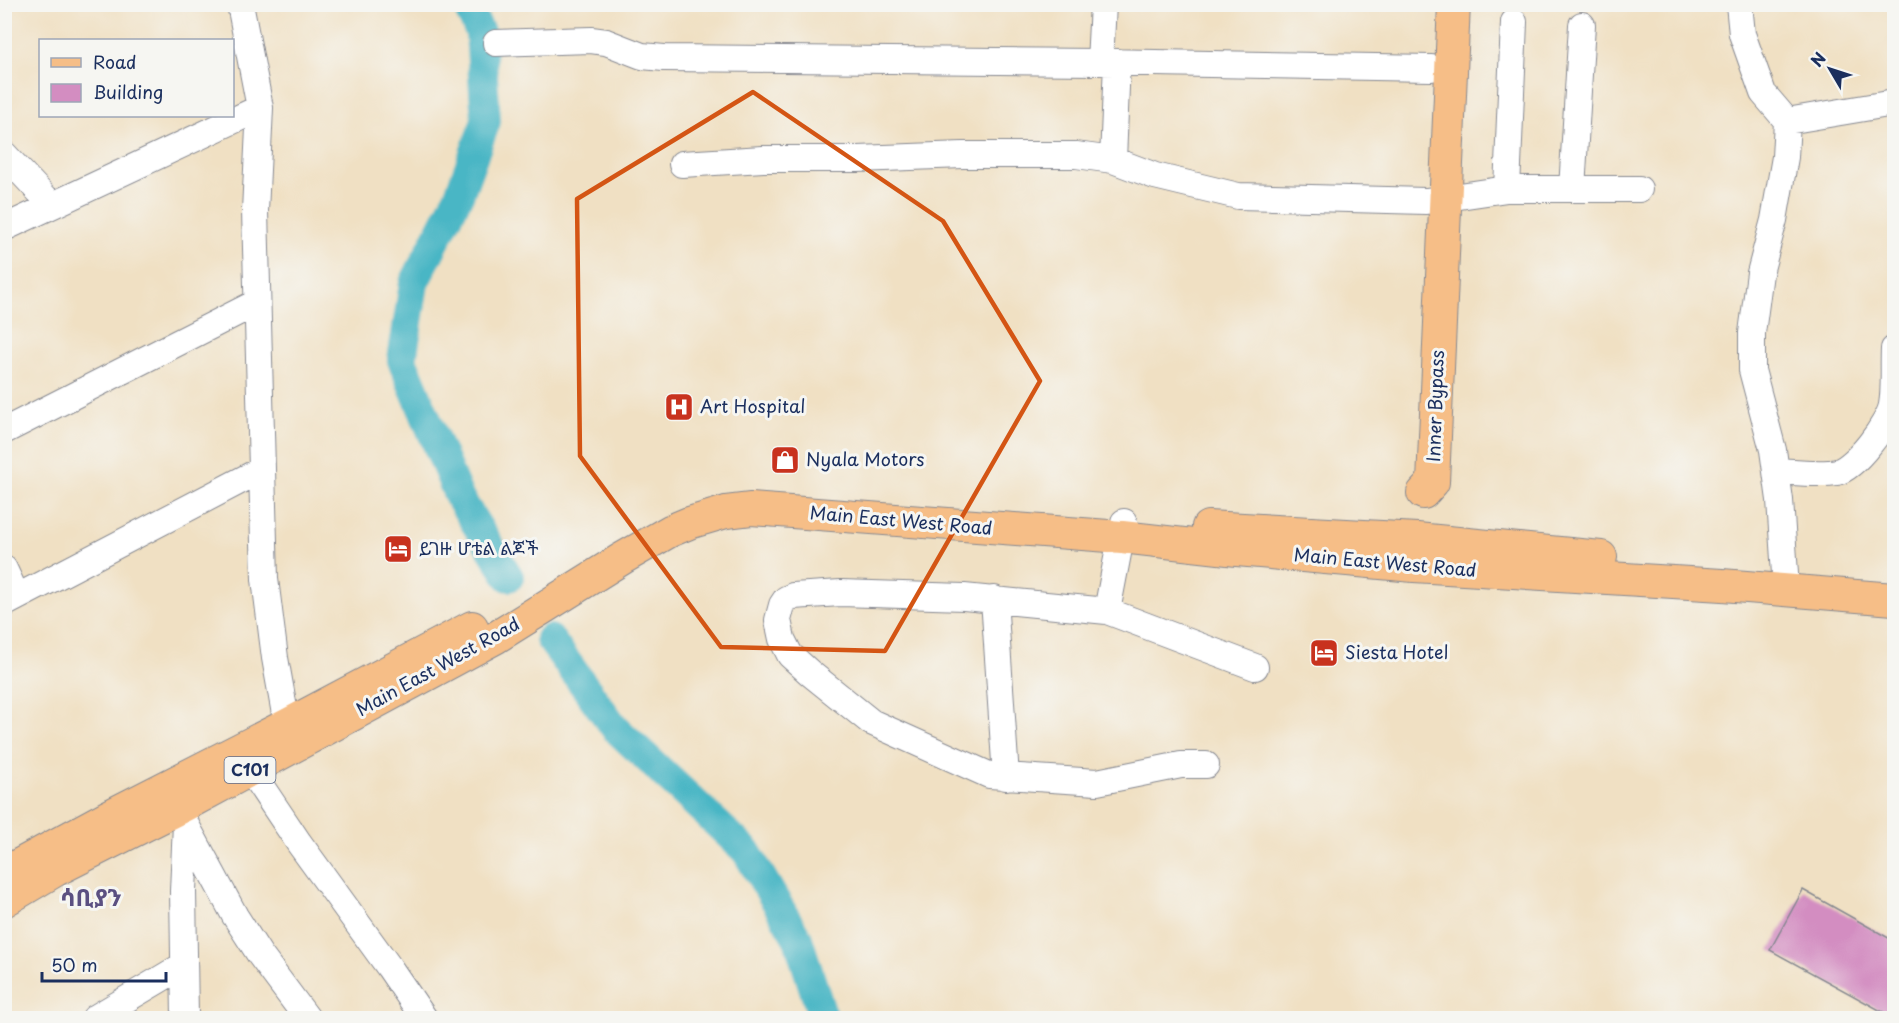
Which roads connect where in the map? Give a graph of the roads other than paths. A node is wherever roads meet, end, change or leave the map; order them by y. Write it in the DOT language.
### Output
graph roads {
  1 [pos="240,4"];
  2 [pos="1102,4"];
  3 [pos="1434,4"];
  4 [pos="1454,4"];
  5 [pos="1739,4"];
  6 [pos="1514,22"];
  7 [pos="1581,25"];
  8 [pos="496,44"];
  9 [pos="1109,62"];
  10 [pos="1431,68"];
  11 [pos="1894,103"];
  12 [pos="260,108"];
  13 [pos="1786,121"];
  14 [pos="4,154"];
  15 [pos="1113,160"];
  16 [pos="682,164"];
  17 [pos="1507,189"];
  18 [pos="1572,189"];
  19 [pos="1639,189"];
  20 [pos="1436,200"];
  21 [pos="52,205"];
  22 [pos="4,228"];
  23 [pos="256,303"];
  24 [pos="1894,349"];
  25 [pos="4,431"];
  26 [pos="261,470"];
  27 [pos="1776,471"];
  28 [pos="1123,530"];
  29 [pos="1415,553"];
  30 [pos="4,569"];
  31 [pos="1784,582"];
  32 [pos="1894,582"];
  33 [pos="1894,598"];
  34 [pos="994,599"];
  35 [pos="11,601"];
  36 [pos="1107,611"];
  37 [pos="1255,667"];
  38 [pos="289,736"];
  39 [pos="1206,765"];
  40 [pos="250,770"];
  41 [pos="1006,777"];
  42 [pos="186,815"];
  43 [pos="4,873"];
  44 [pos="4,901"];
  45 [pos="184,965"];
  46 [pos="95,1018"];
  47 [pos="185,1018"];
  48 [pos="308,1018"];
  49 [pos="424,1018"];
  1 -- 12 [label="street"];
  2 -- 9 [label="street"];
  3 -- 10 [label="main road, Inner Bypass"];
  4 -- 20 [label="main road, Inner Bypass"];
  5 -- 13 [label="street"];
  6 -- 17 [label="street"];
  7 -- 18 [label="street"];
  8 -- 9 [label="street"];
  9 -- 10 [label="street"];
  9 -- 15 [label="street"];
  10 -- 20 [label="main road, Inner Bypass"];
  11 -- 13 [label="street"];
  12 -- 21 [label="street"];
  12 -- 23 [label="street"];
  13 -- 27 [label="street"];
  14 -- 21 [label="street"];
  15 -- 16 [label="street"];
  15 -- 20 [label="street"];
  17 -- 18 [label="street"];
  17 -- 20 [label="street"];
  18 -- 19 [label="street"];
  20 -- 29 [label="main road, Inner Bypass"];
  21 -- 22 [label="street"];
  23 -- 25 [label="street"];
  23 -- 26 [label="street"];
  24 -- 27 [label="street"];
  26 -- 35 [label="street"];
  26 -- 38 [label="street"];
  27 -- 31 [label="street"];
  28 -- 29 [label="main road, Main East West Road"];
  28 -- 36 [label="street"];
  28 -- 38 [label="main road, Main East West Road / C101"];
  29 -- 31 [label="main road, Main East West Road"];
  30 -- 35 [label="street"];
  31 -- 32 [label="main road, Main East West Road"];
  31 -- 33 [label="main road, Main East West Road"];
  34 -- 36 [label="street"];
  34 -- 41 [label="street"];
  34 -- 41 [label="street"];
  36 -- 37 [label="street"];
  38 -- 40 [label="main road, Main East West Road / C101"];
  38 -- 43 [label="main road, Main East West Road / C101"];
  39 -- 41 [label="street"];
  40 -- 42 [label="main road, Main East West Road / C101"];
  40 -- 49 [label="street"];
  42 -- 44 [label="main road, Main East West Road / C101"];
  42 -- 45 [label="street"];
  42 -- 48 [label="street"];
  45 -- 46 [label="street"];
  45 -- 47 [label="street"];
}
